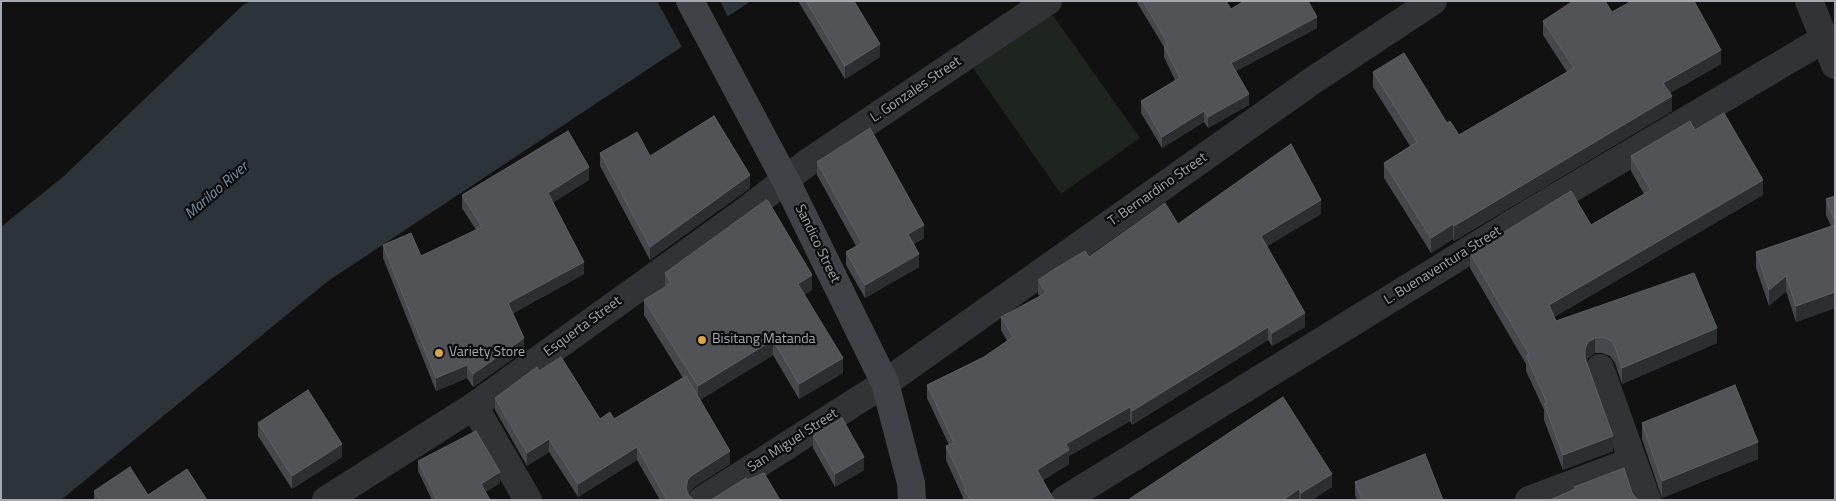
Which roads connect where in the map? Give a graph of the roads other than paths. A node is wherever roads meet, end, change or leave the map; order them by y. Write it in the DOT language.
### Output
graph roads {
  1 [pos="690,1"];
  2 [pos="1048,1"];
  3 [pos="1433,1"];
  4 [pos="1809,1"];
  5 [pos="1824,39"];
  6 [pos="1835,65"];
  7 [pos="786,181"];
  8 [pos="1600,368"];
  9 [pos="885,383"];
  10 [pos="474,406"];
  11 [pos="1632,461"];
  12 [pos="326,500"];
  13 [pos="528,500"];
  14 [pos="702,500"];
  15 [pos="912,500"];
  16 [pos="1064,500"];
  17 [pos="1529,500"];
  18 [pos="1647,500"];
  1 -- 7 [label="main road, Sandico Street"];
  2 -- 7 [label="street, L. Gonzales Street"];
  3 -- 9 [label="street, T. Bernardino Street"];
  4 -- 5 [label="street"];
  5 -- 6 [label="street"];
  5 -- 16 [label="street, L. Buenaventura Street"];
  7 -- 9 [label="main road, Sandico Street"];
  7 -- 10 [label="street, Esquerta Street"];
  8 -- 11 [label="street"];
  9 -- 14 [label="street, San Miguel Street"];
  9 -- 15 [label="main road, Sandico Street"];
  10 -- 12 [label="street, Esquerta Street"];
  10 -- 13 [label="street"];
  11 -- 17 [label="street"];
  11 -- 18 [label="street"];
}
